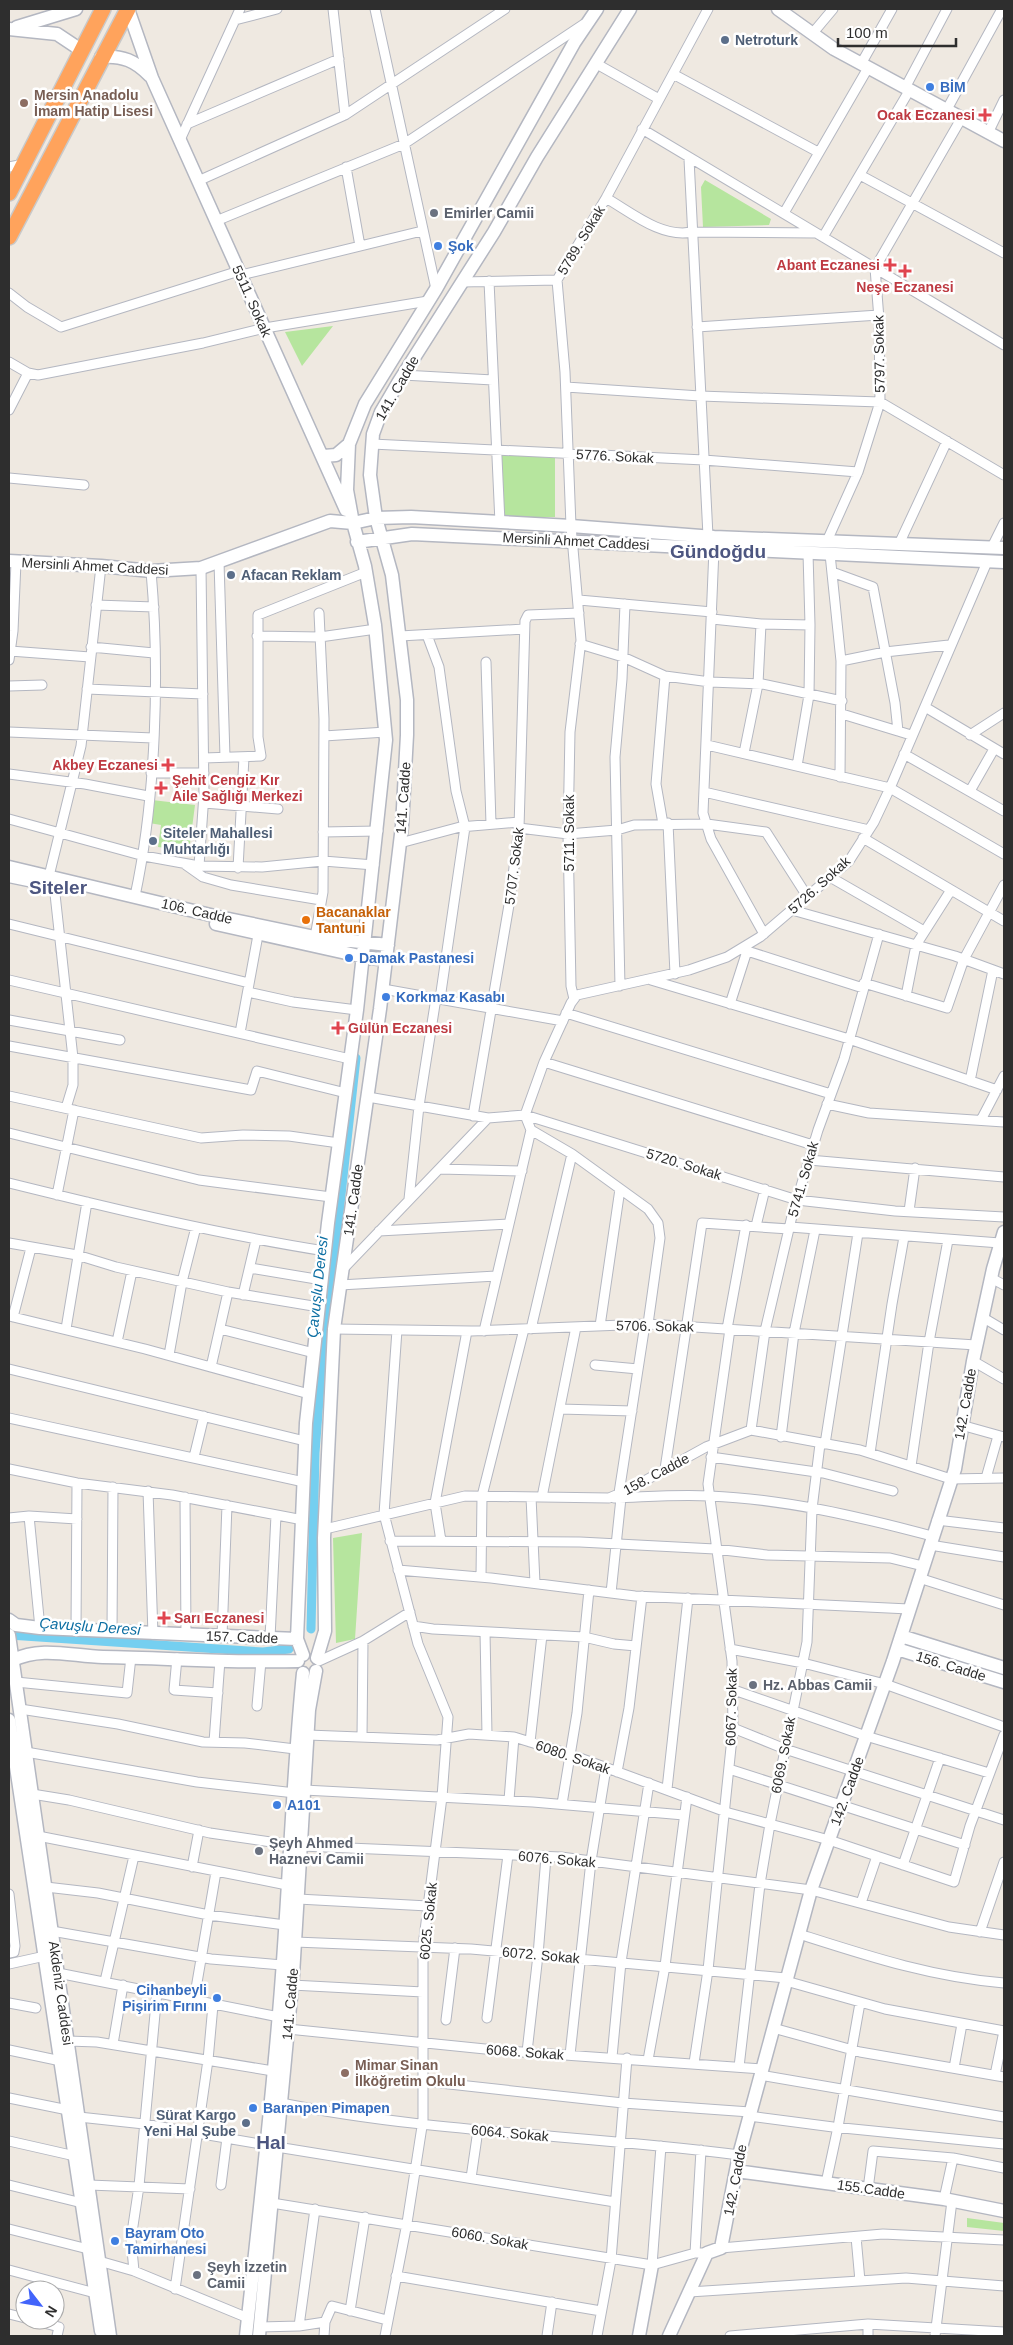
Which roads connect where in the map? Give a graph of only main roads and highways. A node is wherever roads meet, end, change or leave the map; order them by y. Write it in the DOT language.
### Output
graph roads {
  1 [pos="103,9"];
  2 [pos="128,9"];
  3 [pos="9,193"];
  4 [pos="9,237"];
  1 -- 3 [label="highway"];
  2 -- 4 [label="highway"];
}
